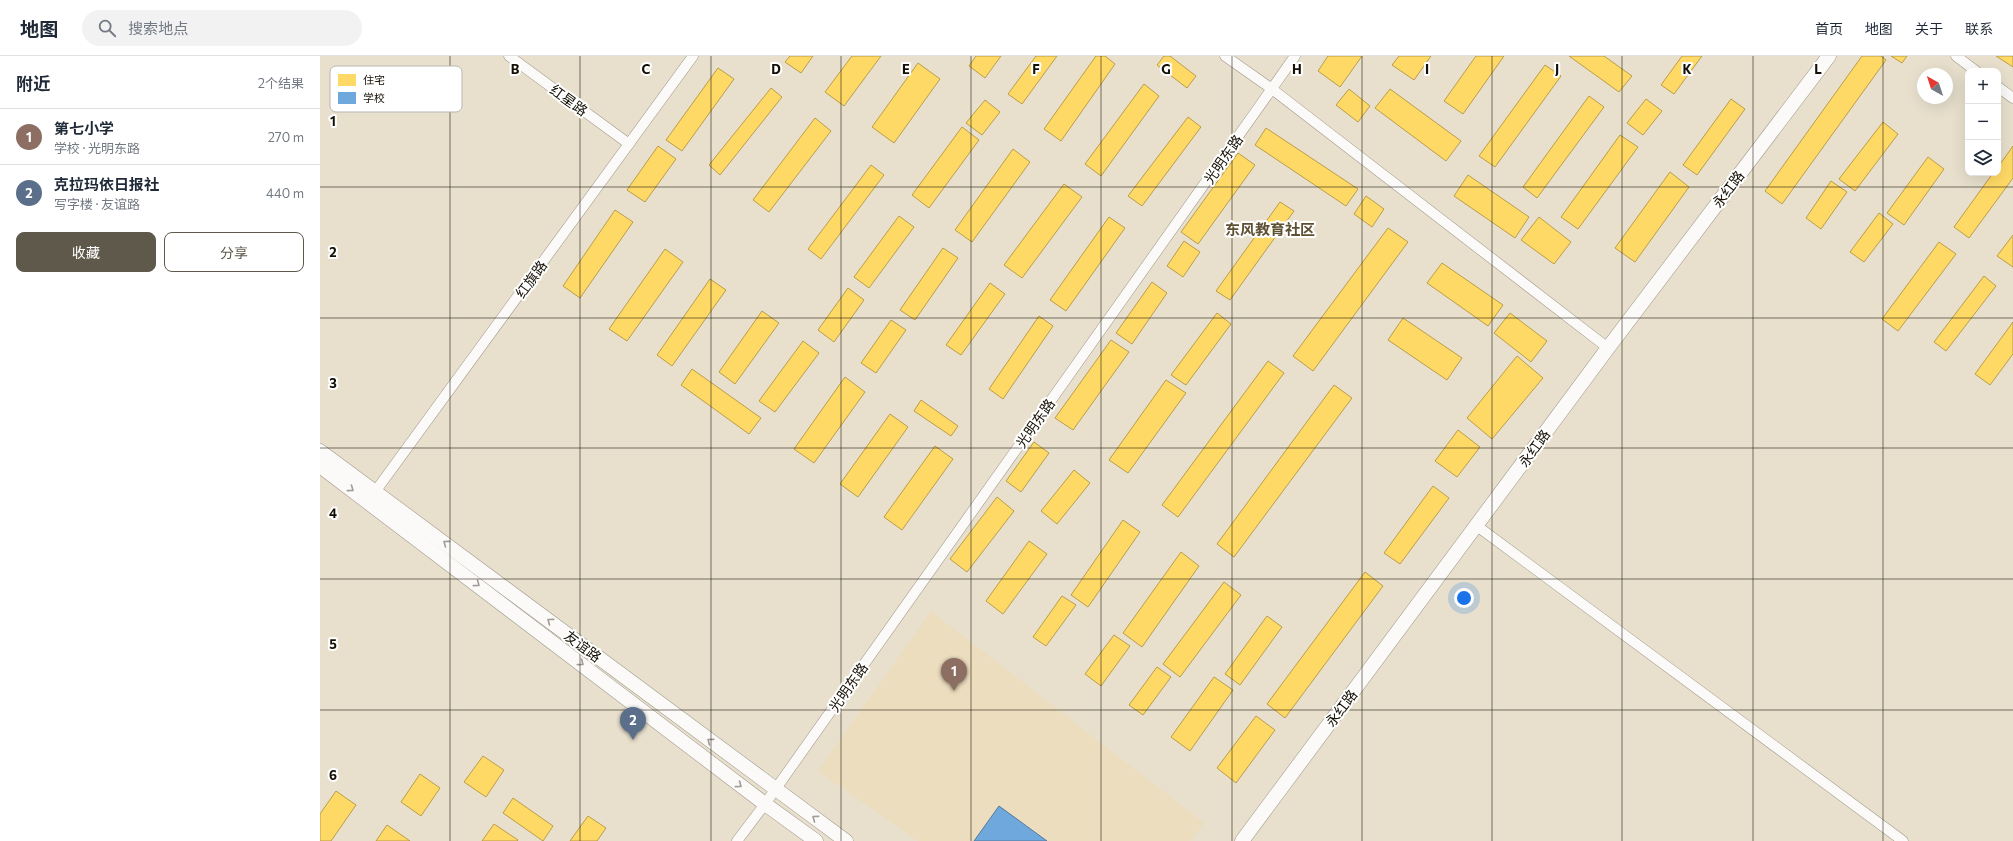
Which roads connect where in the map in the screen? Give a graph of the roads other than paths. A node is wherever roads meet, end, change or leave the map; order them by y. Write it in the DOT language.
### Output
graph roads {
  1 [pos="509,56"];
  2 [pos="693,56"];
  3 [pos="1225,56"];
  4 [pos="1295,56"];
  5 [pos="1829,56"];
  6 [pos="1956,56"];
  7 [pos="1972,68"];
  8 [pos="1272,89"];
  9 [pos="2001,89"];
  10 [pos="2013,98"];
  11 [pos="629,144"];
  12 [pos="1608,348"];
  13 [pos="320,451"];
  14 [pos="320,466"];
  15 [pos="372,496"];
  16 [pos="1477,526"];
  17 [pos="775,790"];
  18 [pos="765,804"];
  19 [pos="737,841"];
  20 [pos="816,841"];
  21 [pos="846,841"];
  22 [pos="1242,841"];
  23 [pos="1903,841"];
  1 -- 11 [label="street, 红星路"];
  2 -- 11 [label="street, 红旗路"];
  3 -- 8 [label="street"];
  4 -- 8 [label="street, 光明东路"];
  5 -- 12 [label="main road, 永红路"];
  6 -- 7 [label="street"];
  8 -- 12 [label="street"];
  8 -- 17 [label="street, 光明东路"];
  9 -- 10 [label="street"];
  11 -- 15 [label="street, 红旗路"];
  12 -- 16 [label="main road, 永红路"];
  13 -- 15 [label="main road, 友谊路"];
  14 -- 15 [label="main road, 友谊路, one-way"];
  17 -- 15 [label="main road, 友谊路, one-way"];
  15 -- 18 [label="main road, 友谊路, one-way"];
  16 -- 22 [label="main road, 永红路"];
  16 -- 23 [label="street"];
  17 -- 18 [label="street, 光明东路"];
  21 -- 17 [label="main road, 友谊路, one-way"];
  18 -- 19 [label="street, 光明东路"];
  18 -- 20 [label="main road, 友谊路"];
}
